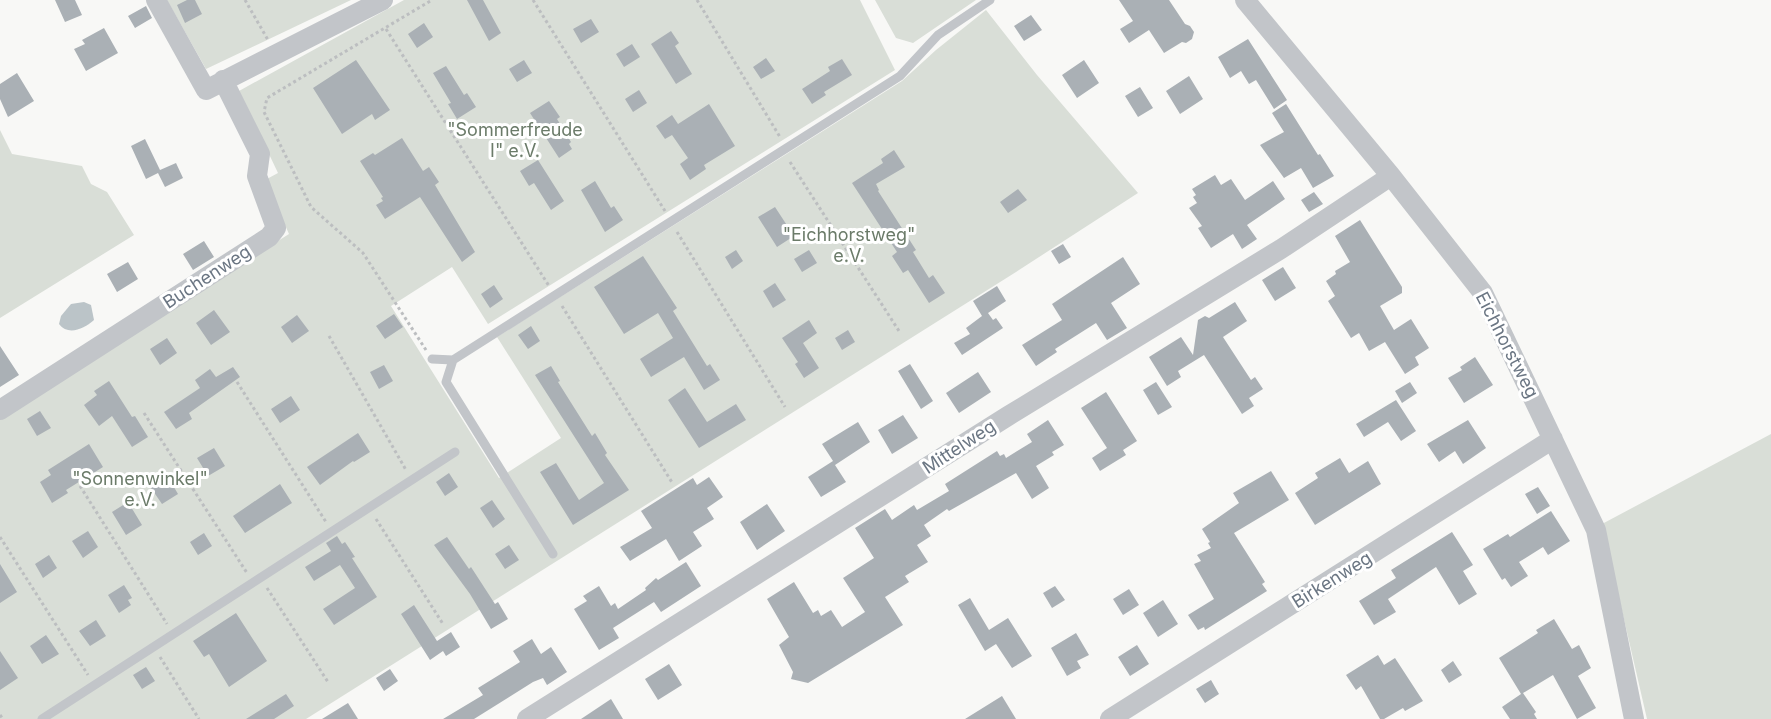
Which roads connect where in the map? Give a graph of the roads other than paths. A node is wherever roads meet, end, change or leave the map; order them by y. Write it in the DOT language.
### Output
graph roads {
  1 [pos="156,0"];
  2 [pos="383,0"];
  3 [pos="990,0"];
  4 [pos="1245,0"];
  5 [pos="223,80"];
  6 [pos="1391,176"];
  7 [pos="432,359"];
  8 [pos="453,360"];
  9 [pos="0,411"];
  10 [pos="1553,439"];
  11 [pos="455,452"];
  12 [pos="553,554"];
  13 [pos="42,719"];
  14 [pos="527,719"];
  15 [pos="1110,719"];
  16 [pos="1634,719"];
  1 -- 5 [label="street"];
  2 -- 5 [label="street"];
  3 -- 8 [label="lane"];
  4 -- 6 [label="street, Eichhorstweg"];
  5 -- 9 [label="street, Buchenweg"];
  6 -- 10 [label="street, Eichhorstweg"];
  6 -- 14 [label="street, Mittelweg"];
  7 -- 8 [label="lane"];
  8 -- 12 [label="lane"];
  10 -- 15 [label="street, Birkenweg"];
  10 -- 16 [label="street, Eichhorstweg"];
  11 -- 13 [label="lane"];
}
